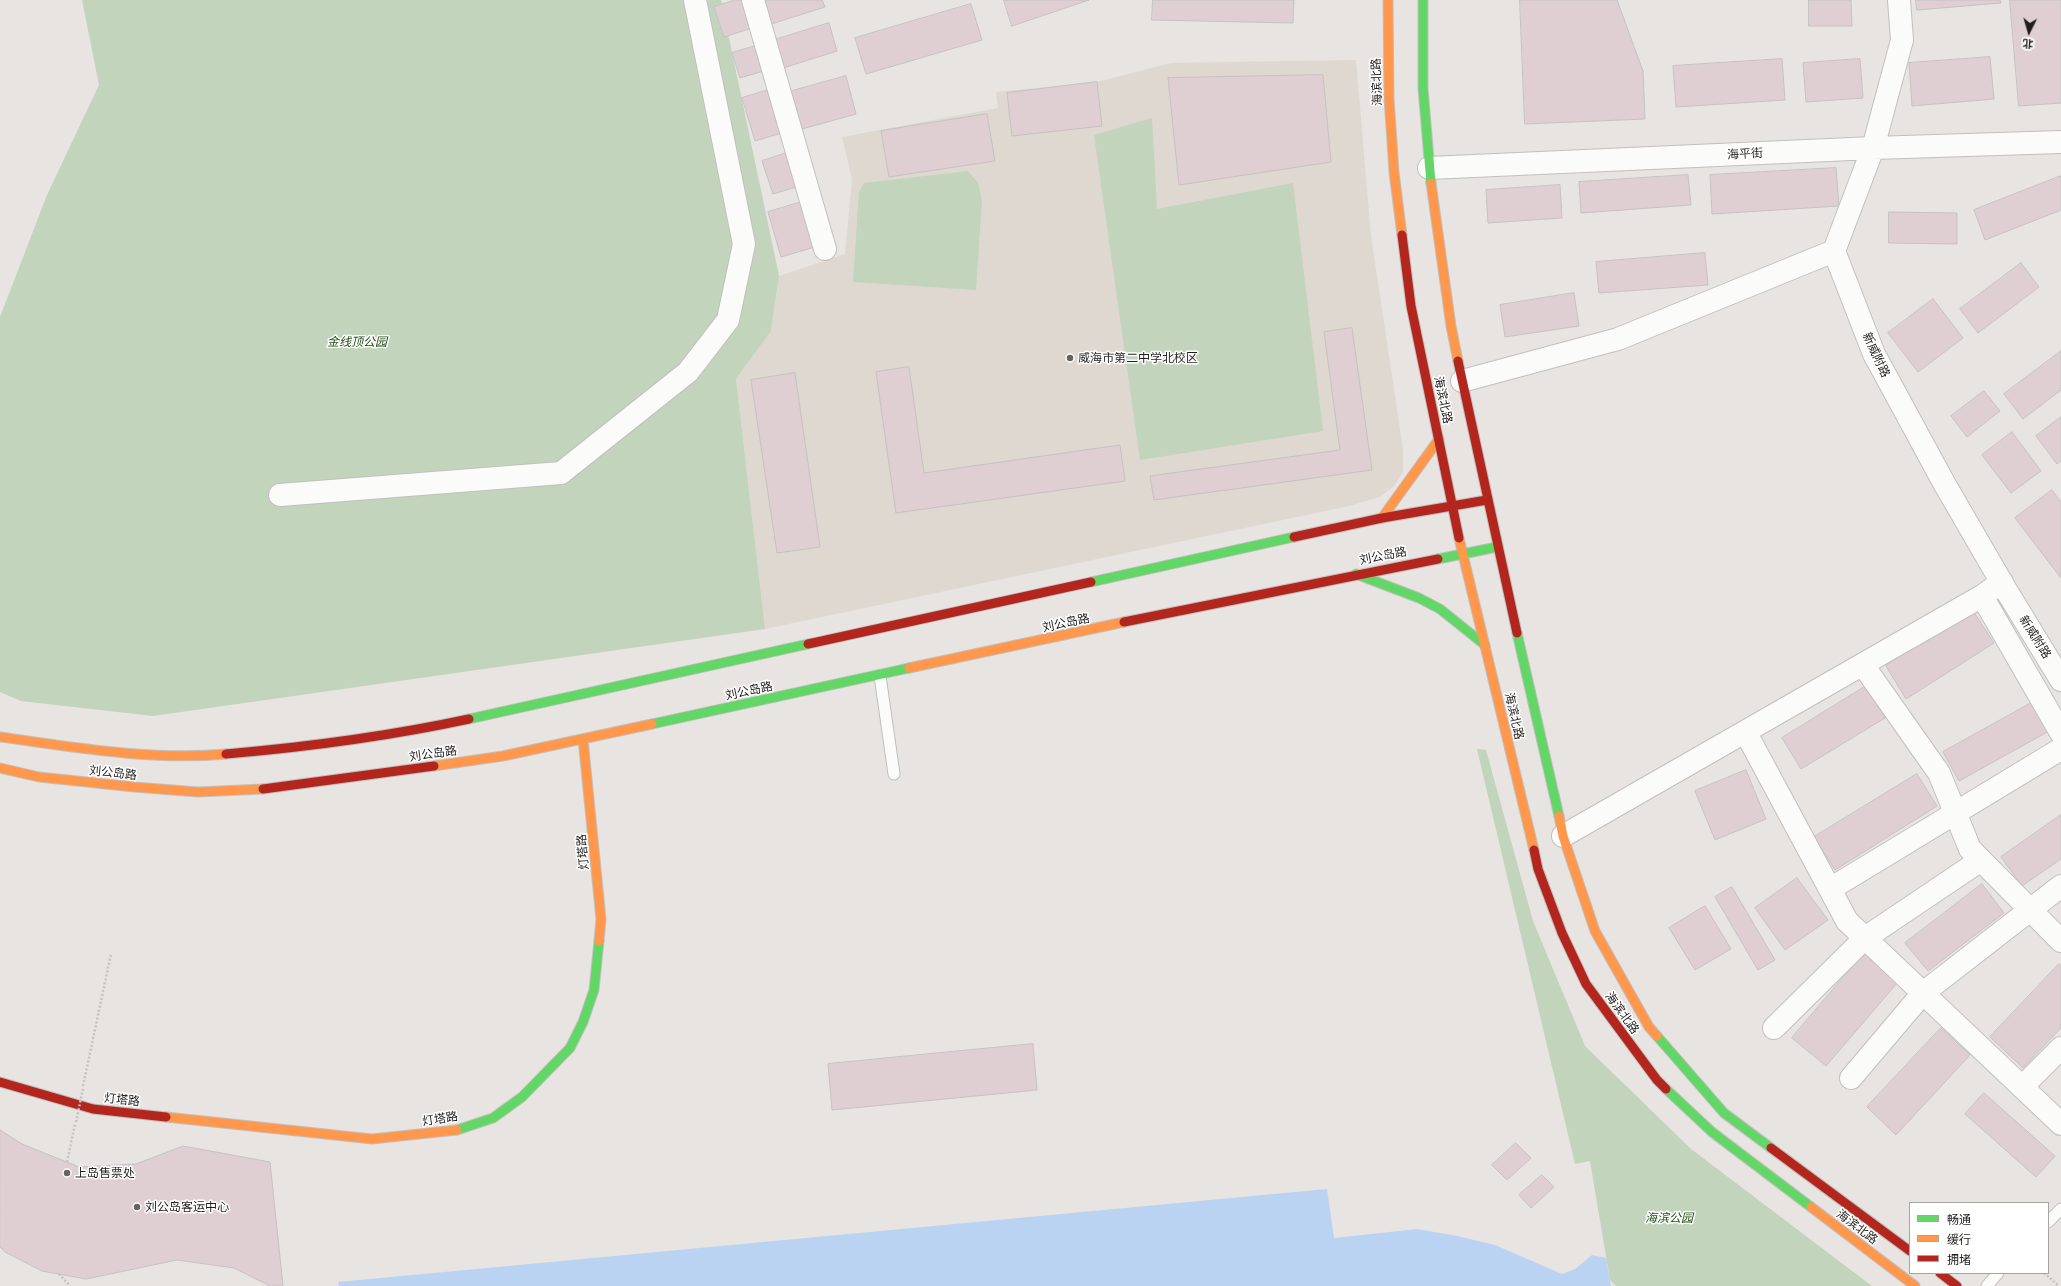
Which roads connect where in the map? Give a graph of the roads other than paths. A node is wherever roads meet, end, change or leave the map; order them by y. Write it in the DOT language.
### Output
graph roads {
  1 [pos="694,0"];
  2 [pos="753,0"];
  3 [pos="1388,0"];
  4 [pos="1423,0"];
  5 [pos="1899,0"];
  6 [pos="2061,142"];
  7 [pos="1872,148"];
  8 [pos="1429,168"];
  9 [pos="825,249"];
  10 [pos="1834,251"];
  11 [pos="1462,381"];
  12 [pos="1438,439"];
  13 [pos="280,495"];
  14 [pos="1487,500"];
  15 [pos="1452,506"];
  16 [pos="1382,518"];
  17 [pos="1497,547"];
  18 [pos="1464,554"];
  19 [pos="1356,574"];
  20 [pos="2002,582"];
  21 [pos="1982,596"];
  22 [pos="1485,645"];
  23 [pos="1863,665"];
  24 [pos="880,676"];
  25 [pos="2061,680"];
  26 [pos="1746,732"];
  27 [pos="2061,733"];
  28 [pos="0,737"];
  29 [pos="582,739"];
  30 [pos="2061,749"];
  31 [pos="0,768"];
  32 [pos="894,774"];
  33 [pos="1956,813"];
  34 [pos="1563,836"];
  35 [pos="1981,860"];
  36 [pos="2061,886"];
  37 [pos="1830,889"];
  38 [pos="2031,911"];
  39 [pos="1865,938"];
  40 [pos="2061,941"];
  41 [pos="1923,993"];
  42 [pos="1774,1028"];
  43 [pos="2061,1048"];
  44 [pos="1851,1078"];
  45 [pos="0,1082"];
  46 [pos="2022,1087"];
  47 [pos="2061,1124"];
  48 [pos="2061,1209"];
  49 [pos="2049,1221"];
  50 [pos="1909,1250"];
  51 [pos="1941,1274"];
  52 [pos="1997,1274"];
  53 [pos="1915,1286"];
  54 [pos="1958,1286"];
  55 [pos="1987,1286"];
  1 -- 13 [label="street"];
  2 -- 9 [label="street"];
  3 -- 12 [label="main road, 海滨北路"];
  4 -- 8 [label="main road, 海滨北路"];
  5 -- 7 [label="street"];
  6 -- 7 [label="street, 海平街"];
  7 -- 8 [label="street, 海平街"];
  7 -- 10 [label="street"];
  8 -- 11 [label="main road, 海滨北路"];
  10 -- 11 [label="street"];
  10 -- 20 [label="street, 新威附路"];
  11 -- 14 [label="main road, 海滨北路"];
  12 -- 15 [label="main road, 海滨北路"];
  12 -- 16 [label="main road"];
  14 -- 15 [label="main road, 刘公岛路"];
  14 -- 17 [label="main road, 海滨北路"];
  15 -- 16 [label="main road, 刘公岛路"];
  15 -- 18 [label="main road, 海滨北路"];
  16 -- 28 [label="main road, 刘公岛路"];
  17 -- 18 [label="main road, 刘公岛路"];
  17 -- 34 [label="main road, 海滨北路"];
  18 -- 19 [label="main road, 刘公岛路"];
  18 -- 22 [label="main road, 海滨北路"];
  19 -- 22 [label="main road"];
  19 -- 24 [label="main road, 刘公岛路"];
  20 -- 21 [label="street"];
  20 -- 25 [label="street, 新威附路"];
  21 -- 23 [label="street"];
  21 -- 27 [label="street"];
  22 -- 53 [label="main road, 海滨北路"];
  23 -- 26 [label="street"];
  23 -- 33 [label="street"];
  24 -- 29 [label="main road, 刘公岛路"];
  24 -- 32 [label="lane"];
  26 -- 34 [label="street"];
  26 -- 37 [label="street"];
  29 -- 31 [label="main road, 刘公岛路"];
  29 -- 45 [label="main road, 灯塔路"];
  30 -- 33 [label="street"];
  33 -- 35 [label="street"];
  33 -- 37 [label="street"];
  34 -- 50 [label="main road, 海滨北路"];
  35 -- 38 [label="street"];
  35 -- 39 [label="street"];
  36 -- 38 [label="street"];
  37 -- 39 [label="street"];
  38 -- 40 [label="street"];
  38 -- 41 [label="street"];
  39 -- 41 [label="street"];
  39 -- 42 [label="street"];
  41 -- 44 [label="street"];
  41 -- 46 [label="street"];
  43 -- 46 [label="street"];
  46 -- 47 [label="street"];
  48 -- 49 [label="lane"];
  51 -- 54 [label="main road"];
  52 -- 55 [label="lane"];
}
